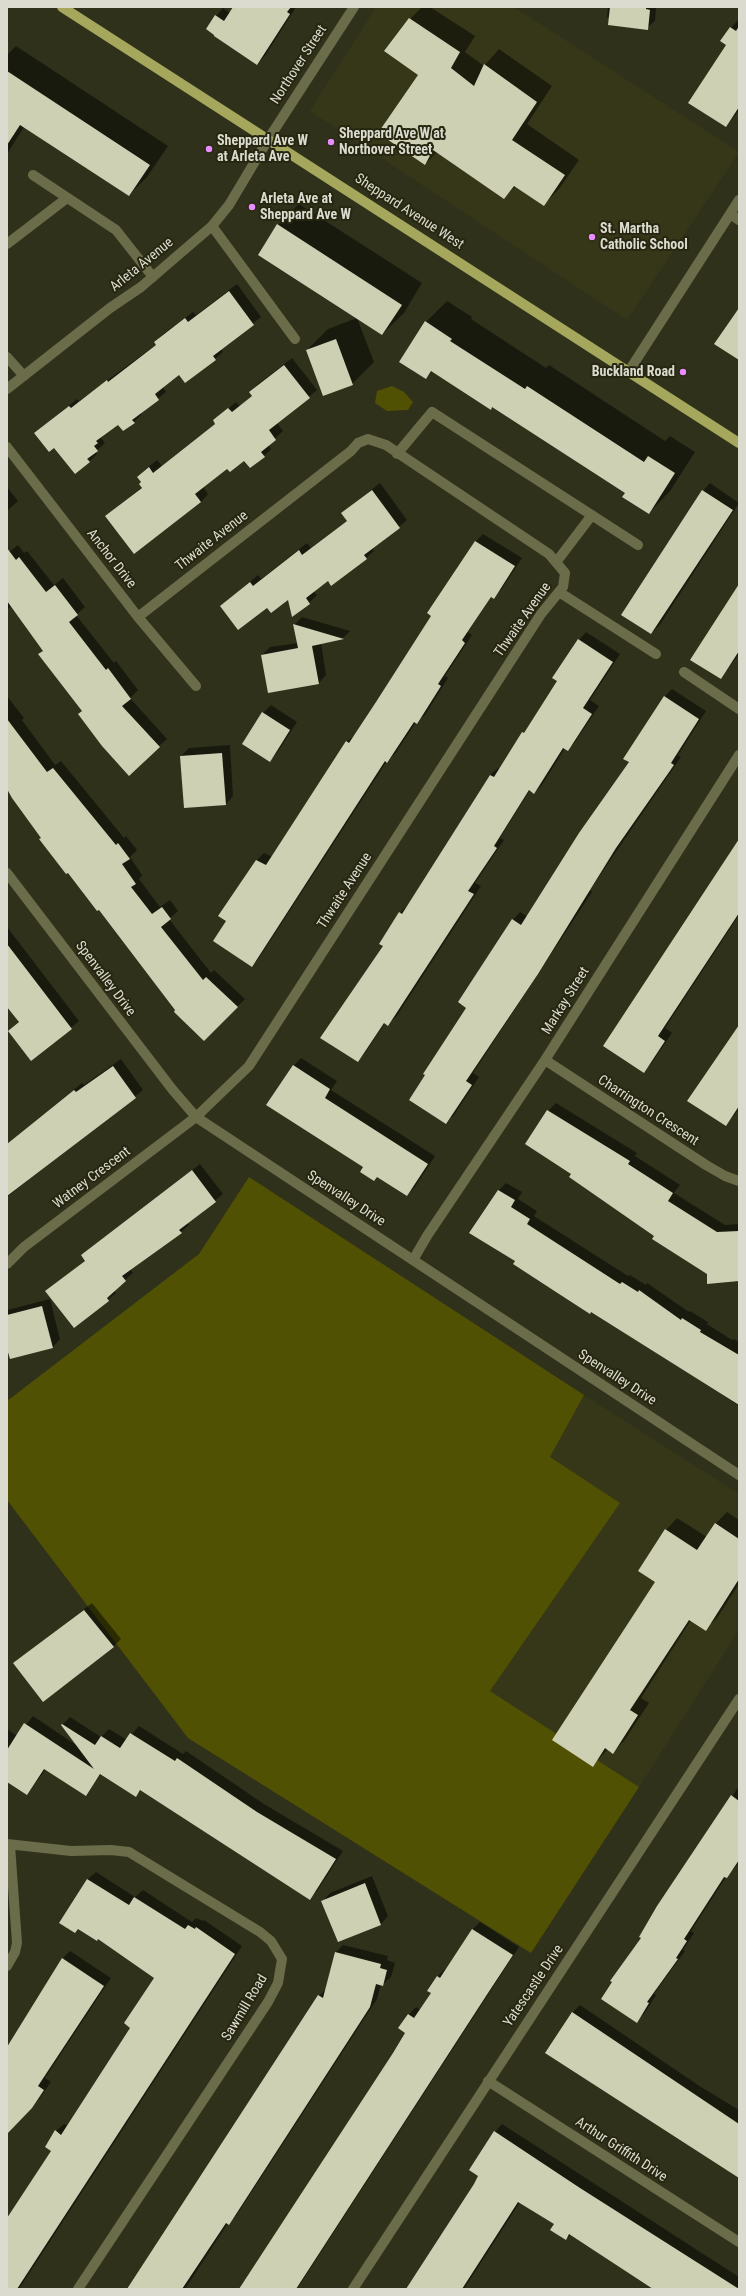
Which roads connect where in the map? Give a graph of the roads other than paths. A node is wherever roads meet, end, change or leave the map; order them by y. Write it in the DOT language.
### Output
graph roads {
  1 [pos="62,7"];
  2 [pos="354,7"];
  3 [pos="269,138"];
  4 [pos="32,175"];
  5 [pos="67,198"];
  6 [pos="739,200"];
  7 [pos="730,214"];
  8 [pos="739,220"];
  9 [pos="212,226"];
  10 [pos="7,244"];
  11 [pos="153,277"];
  12 [pos="295,339"];
  13 [pos="7,357"];
  14 [pos="629,371"];
  15 [pos="24,376"];
  16 [pos="7,389"];
  17 [pos="739,442"];
  18 [pos="7,447"];
  19 [pos="397,454"];
  20 [pos="592,515"];
  21 [pos="638,545"];
  22 [pos="557,561"];
  23 [pos="559,592"];
  24 [pos="138,617"];
  25 [pos="656,654"];
  26 [pos="684,672"];
  27 [pos="196,686"];
  28 [pos="739,708"];
  29 [pos="739,755"];
  30 [pos="7,873"];
  31 [pos="545,1060"];
  32 [pos="196,1117"];
  33 [pos="739,1181"];
  34 [pos="413,1260"];
  35 [pos="7,1264"];
  36 [pos="739,1475"];
  37 [pos="739,1699"];
  38 [pos="9,1844"];
  39 [pos="7,1966"];
  40 [pos="488,2081"];
  41 [pos="739,2242"];
  42 [pos="78,2289"];
  43 [pos="353,2289"];
  1 -- 3 [label="main road, Sheppard Avenue West"];
  2 -- 3 [label="street, Northover Street"];
  3 -- 9 [label="street, Arleta Avenue"];
  3 -- 14 [label="main road, Sheppard Avenue West"];
  4 -- 5 [label="street"];
  5 -- 10 [label="street"];
  5 -- 11 [label="street"];
  6 -- 7 [label="street"];
  7 -- 8 [label="street"];
  7 -- 14 [label="street"];
  9 -- 11 [label="street, Arleta Avenue"];
  9 -- 12 [label="street"];
  11 -- 15 [label="street, Arleta Avenue"];
  13 -- 15 [label="street"];
  14 -- 17 [label="main road, Sheppard Avenue West"];
  15 -- 16 [label="street, Arleta Avenue"];
  18 -- 24 [label="street, Anchor Drive"];
  19 -- 20 [label="street"];
  19 -- 22 [label="street, Thwaite Avenue"];
  19 -- 24 [label="street, Thwaite Avenue"];
  20 -- 21 [label="street"];
  20 -- 22 [label="street"];
  22 -- 23 [label="street, Thwaite Avenue"];
  23 -- 25 [label="street"];
  23 -- 32 [label="street, Thwaite Avenue"];
  24 -- 27 [label="street, Anchor Drive"];
  26 -- 28 [label="street"];
  29 -- 31 [label="street, Markay Street"];
  30 -- 32 [label="street, Spenvalley Drive"];
  31 -- 33 [label="street, Charrington Crescent"];
  31 -- 34 [label="street, Markay Street"];
  32 -- 34 [label="street, Spenvalley Drive"];
  32 -- 35 [label="street, Watney Crescent"];
  34 -- 36 [label="street, Spenvalley Drive"];
  37 -- 40 [label="street, Yatescastle Drive"];
  38 -- 39 [label="street"];
  38 -- 42 [label="street, Sawmill Road"];
  40 -- 41 [label="street, Arthur Griffith Drive"];
  40 -- 43 [label="street, Yatescastle Drive"];
}
